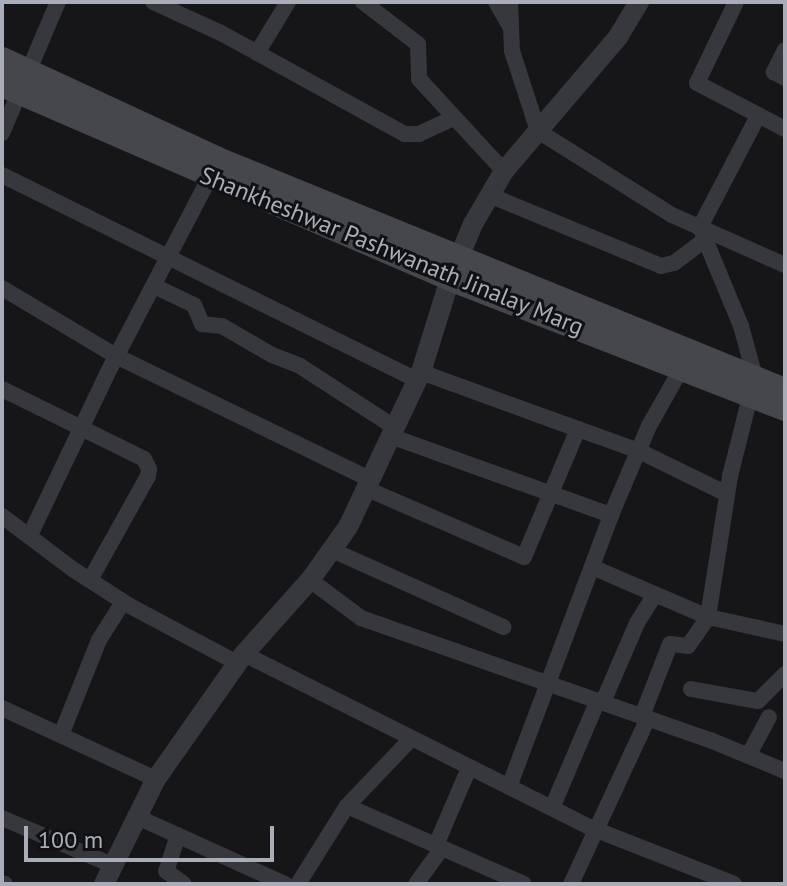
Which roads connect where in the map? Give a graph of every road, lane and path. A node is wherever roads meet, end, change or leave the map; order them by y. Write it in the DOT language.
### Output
graph roads {
  1 [pos="58,2"];
  2 [pos="153,2"];
  3 [pos="288,2"];
  4 [pos="363,2"];
  5 [pos="496,2"];
  6 [pos="510,2"];
  7 [pos="639,2"];
  8 [pos="736,2"];
  9 [pos="511,28"];
  10 [pos="785,50"];
  11 [pos="257,53"];
  12 [pos="2,59"];
  13 [pos="785,78"];
  14 [pos="17,84"];
  15 [pos="758,116"];
  16 [pos="453,118"];
  17 [pos="785,129"];
  18 [pos="538,131"];
  19 [pos="2,133"];
  20 [pos="214,168"];
  21 [pos="504,171"];
  22 [pos="2,175"];
  23 [pos="489,195"];
  24 [pos="703,234"];
  25 [pos="170,256"];
  26 [pos="785,265"];
  27 [pos="454,269"];
  28 [pos="154,286"];
  29 [pos="2,288"];
  30 [pos="116,356"];
  31 [pos="687,358"];
  32 [pos="419,376"];
  33 [pos="753,386"];
  34 [pos="2,389"];
  35 [pos="785,390"];
  36 [pos="785,409"];
  37 [pos="80,429"];
  38 [pos="578,429"];
  39 [pos="394,432"];
  40 [pos="639,451"];
  41 [pos="369,485"];
  42 [pos="727,494"];
  43 [pos="551,495"];
  44 [pos="611,515"];
  45 [pos="2,516"];
  46 [pos="30,535"];
  47 [pos="332,550"];
  48 [pos="592,567"];
  49 [pos="90,580"];
  50 [pos="310,580"];
  51 [pos="655,594"];
  52 [pos="123,602"];
  53 [pos="708,617"];
  54 [pos="503,627"];
  55 [pos="785,634"];
  56 [pos="241,658"];
  57 [pos="785,674"];
  58 [pos="549,682"];
  59 [pos="691,689"];
  60 [pos="600,701"];
  61 [pos="2,708"];
  62 [pos="645,717"];
  63 [pos="769,717"];
  64 [pos="61,735"];
  65 [pos="411,739"];
  66 [pos="748,756"];
  67 [pos="469,768"];
  68 [pos="785,771"];
  69 [pos="156,779"];
  70 [pos="509,787"];
  71 [pos="347,806"];
  72 [pos="552,808"];
  73 [pos="135,816"];
  74 [pos="2,818"];
  75 [pos="594,829"];
  76 [pos="178,835"];
  77 [pos="439,846"];
  78 [pos="108,875"];
  79 [pos="286,883"];
  80 [pos="184,884"];
  81 [pos="416,884"];
  82 [pos="524,884"];
  83 [pos="571,884"];
  84 [pos="734,884"];
  1 -- 14 [label="street"];
  2 -- 11 [label="street"];
  3 -- 11 [label="street"];
  4 -- 16 [label="street"];
  5 -- 9 [label="street"];
  6 -- 9 [label="street"];
  7 -- 18 [label="street"];
  8 -- 15 [label="street"];
  9 -- 18 [label="street"];
  10 -- 13 [label="street"];
  11 -- 16 [label="street"];
  12 -- 14 [label="main road"];
  14 -- 19 [label="street"];
  14 -- 20 [label="main road"];
  15 -- 17 [label="street"];
  15 -- 24 [label="street"];
  16 -- 21 [label="street"];
  18 -- 21 [label="street"];
  18 -- 24 [label="street"];
  20 -- 25 [label="street"];
  20 -- 27 [label="main road"];
  21 -- 23 [label="street"];
  22 -- 25 [label="street"];
  23 -- 24 [label="street"];
  23 -- 27 [label="street"];
  24 -- 26 [label="street"];
  24 -- 33 [label="street"];
  25 -- 28 [label="street"];
  25 -- 32 [label="street"];
  27 -- 31 [label="main road"];
  27 -- 32 [label="street"];
  28 -- 30 [label="street"];
  28 -- 39 [label="street"];
  29 -- 30 [label="street"];
  30 -- 37 [label="street"];
  30 -- 41 [label="street"];
  31 -- 33 [label="main road"];
  31 -- 40 [label="street"];
  32 -- 38 [label="street"];
  32 -- 39 [label="street"];
  33 -- 35 [label="main road"];
  33 -- 36 [label="main road"];
  33 -- 42 [label="street"];
  34 -- 37 [label="street"];
  37 -- 46 [label="street"];
  37 -- 49 [label="street"];
  38 -- 40 [label="street"];
  38 -- 43 [label="street"];
  39 -- 41 [label="street"];
  39 -- 43 [label="street"];
  40 -- 42 [label="street"];
  40 -- 44 [label="street"];
  41 -- 43 [label="street"];
  41 -- 47 [label="street"];
  42 -- 53 [label="street"];
  43 -- 44 [label="street"];
  44 -- 48 [label="street"];
  45 -- 46 [label="street"];
  46 -- 49 [label="street"];
  47 -- 50 [label="street"];
  47 -- 54 [label="street"];
  48 -- 51 [label="street"];
  48 -- 58 [label="street"];
  49 -- 52 [label="street"];
  50 -- 56 [label="street"];
  50 -- 58 [label="street"];
  51 -- 53 [label="street"];
  51 -- 60 [label="street"];
  52 -- 56 [label="street"];
  52 -- 64 [label="street"];
  53 -- 55 [label="street"];
  53 -- 62 [label="street"];
  56 -- 65 [label="street"];
  56 -- 69 [label="street"];
  57 -- 59 [label="street"];
  58 -- 60 [label="street"];
  58 -- 70 [label="street"];
  60 -- 62 [label="street"];
  60 -- 72 [label="street"];
  61 -- 64 [label="street"];
  62 -- 66 [label="street"];
  62 -- 75 [label="street"];
  63 -- 66 [label="street"];
  64 -- 69 [label="street"];
  65 -- 67 [label="street"];
  65 -- 71 [label="street"];
  66 -- 68 [label="street"];
  67 -- 70 [label="street"];
  67 -- 77 [label="street"];
  69 -- 73 [label="street"];
  70 -- 72 [label="street"];
  71 -- 77 [label="street"];
  71 -- 79 [label="street"];
  72 -- 75 [label="street"];
  73 -- 76 [label="street"];
  73 -- 78 [label="street"];
  74 -- 78 [label="street"];
  75 -- 83 [label="street"];
  75 -- 84 [label="street"];
  76 -- 79 [label="street"];
  76 -- 80 [label="street"];
  77 -- 81 [label="street"];
  77 -- 82 [label="street"];
}
